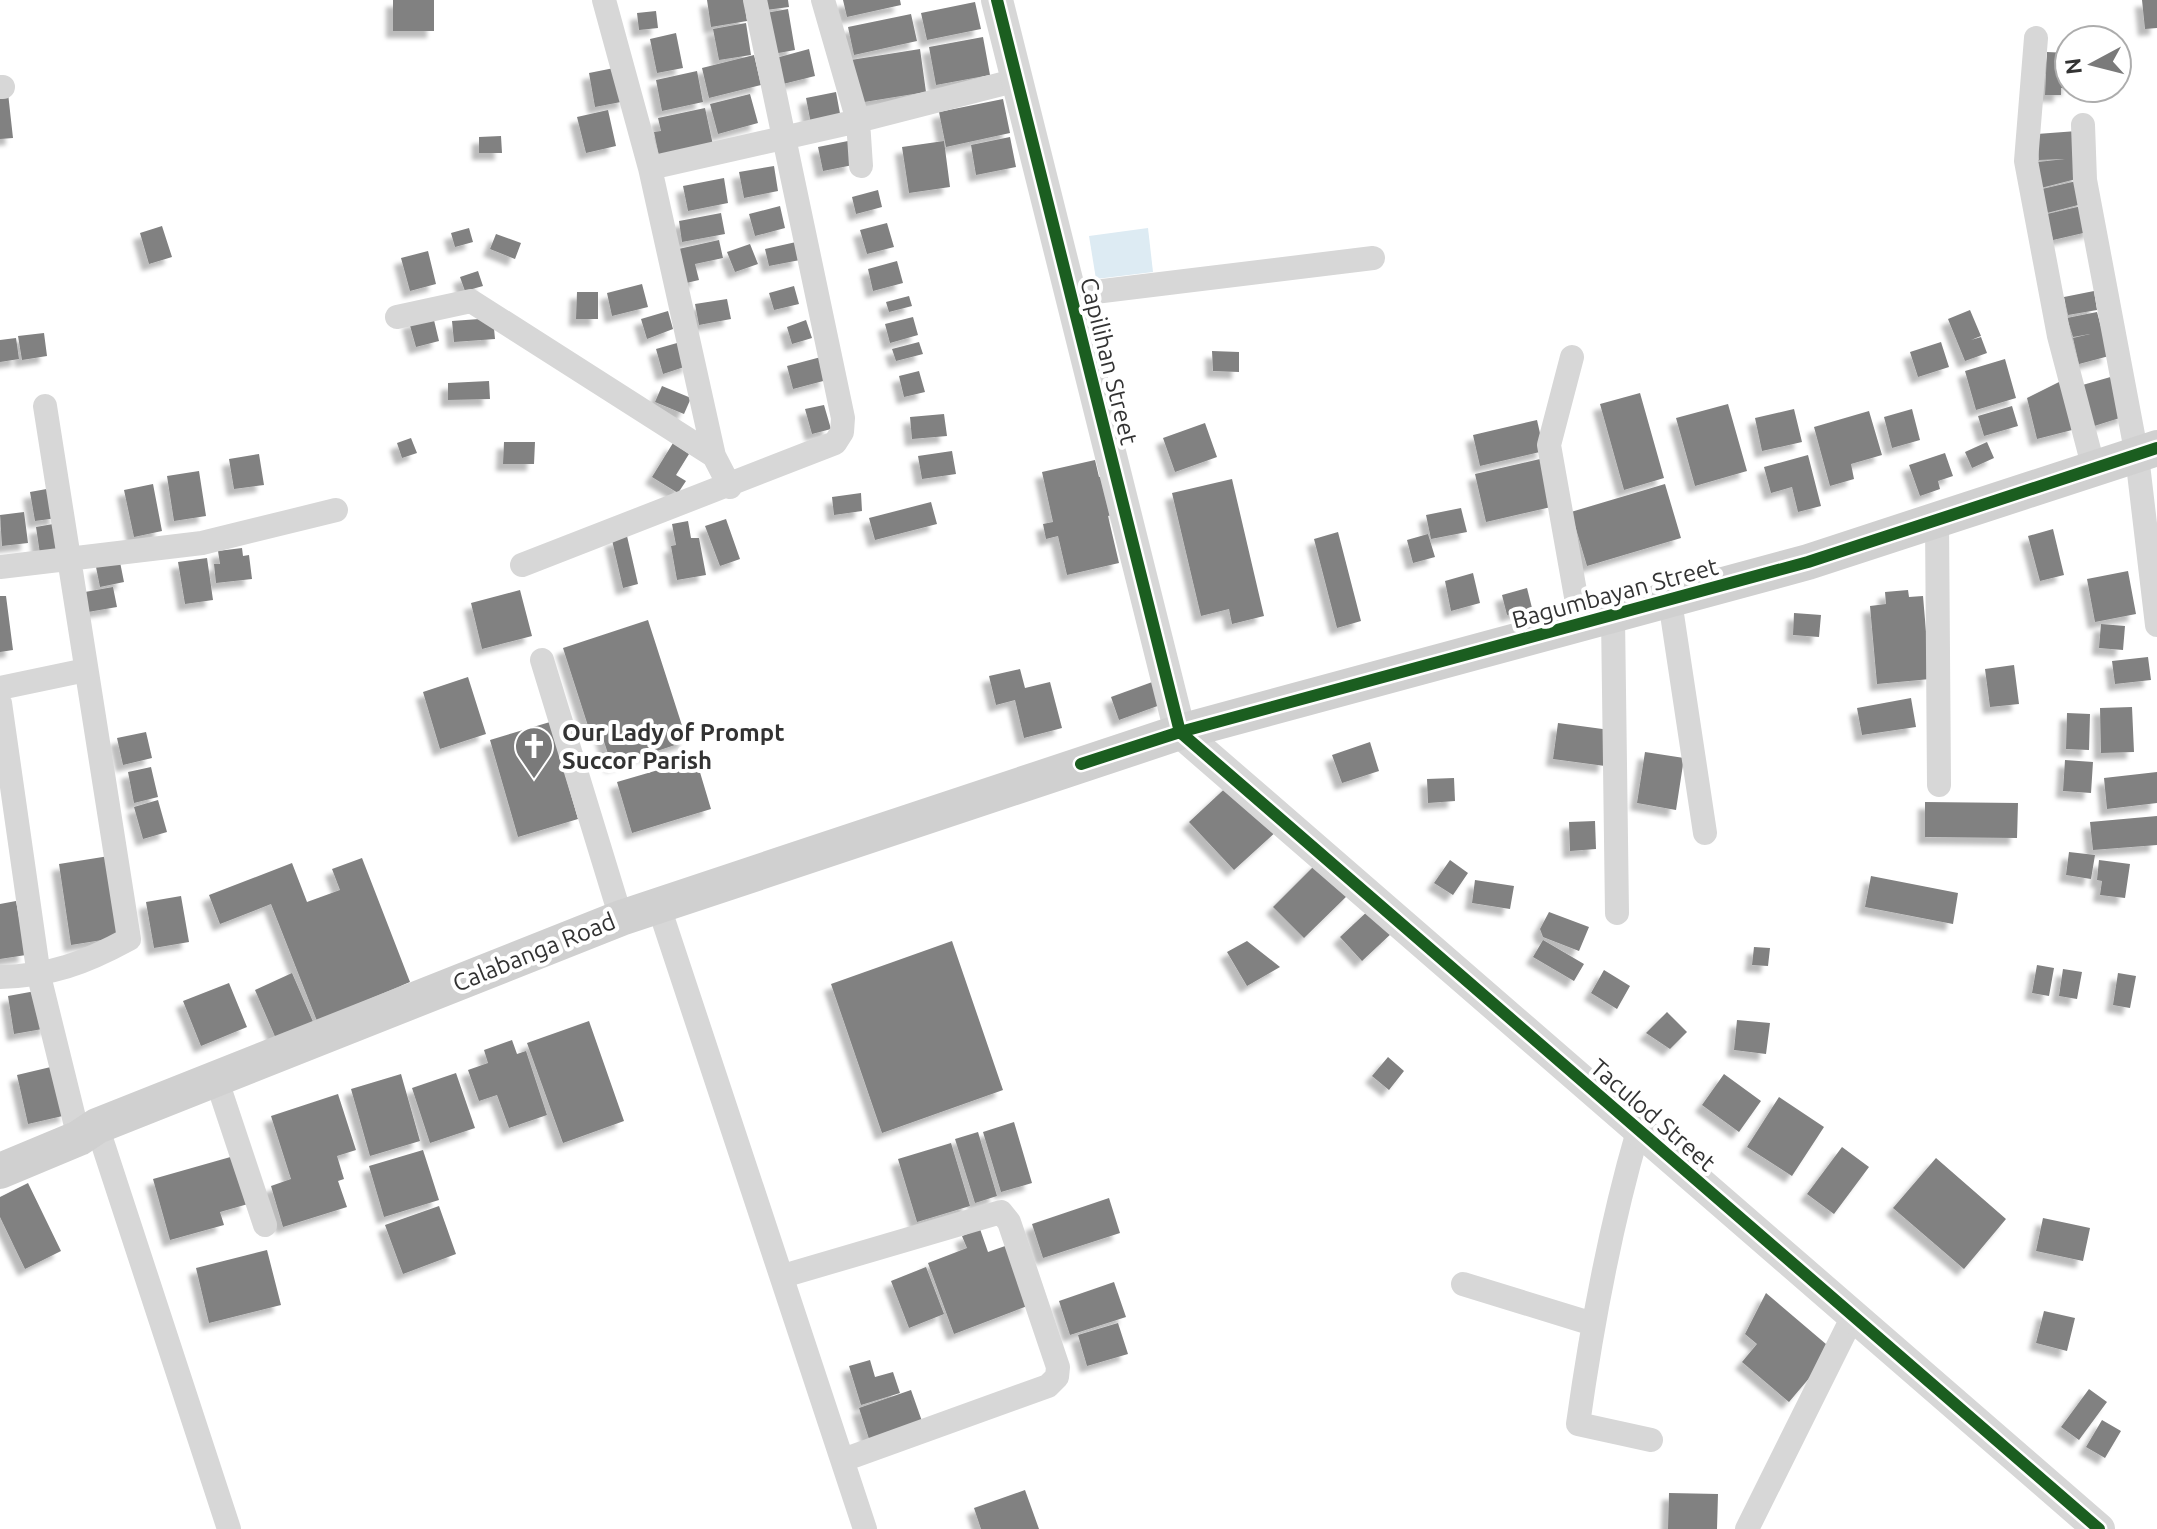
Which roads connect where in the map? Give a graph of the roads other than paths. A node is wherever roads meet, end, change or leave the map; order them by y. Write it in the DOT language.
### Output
graph roads {
  1 [pos="604,0"];
  2 [pos="755,0"];
  3 [pos="823,0"];
  4 [pos="997,0"];
  5 [pos="2036,38"];
  6 [pos="1017,80"];
  7 [pos="858,121"];
  8 [pos="2083,125"];
  9 [pos="783,137"];
  10 [pos="861,166"];
  11 [pos="650,168"];
  12 [pos="1373,258"];
  13 [pos="1070,295"];
  14 [pos="397,317"];
  15 [pos="1572,357"];
  16 [pos="45,406"];
  17 [pos="2147,452"];
  18 [pos="714,456"];
  19 [pos="2094,469"];
  20 [pos="730,487"];
  21 [pos="336,510"];
  22 [pos="1937,521"];
  23 [pos="68,561"];
  24 [pos="522,565"];
  25 [pos="0,567"];
  26 [pos="1670,601"];
  27 [pos="1597,621"];
  28 [pos="2157,625"];
  29 [pos="542,660"];
  30 [pos="86,670"];
  31 [pos="0,688"];
  32 [pos="0,703"];
  33 [pos="1180,732"];
  34 [pos="1081,764"];
  35 [pos="1939,785"];
  36 [pos="1705,833"];
  37 [pos="658,904"];
  38 [pos="1617,913"];
  39 [pos="621,918"];
  40 [pos="39,976"];
  41 [pos="0,977"];
  42 [pos="216,1078"];
  43 [pos="1638,1131"];
  44 [pos="88,1132"];
  45 [pos="0,1171"];
  46 [pos="265,1225"];
  47 [pos="783,1276"];
  48 [pos="1463,1284"];
  49 [pos="1852,1318"];
  50 [pos="1593,1324"];
  51 [pos="1651,1440"];
  52 [pos="843,1460"];
  53 [pos="229,1529"];
  54 [pos="865,1529"];
  55 [pos="1747,1529"];
  56 [pos="2099,1529"];
  1 -- 11 [label="street"];
  2 -- 9 [label="street"];
  3 -- 7 [label="street"];
  4 -- 6 [label="street, Capilihan Street"];
  5 -- 19 [label="street"];
  6 -- 7 [label="street"];
  6 -- 13 [label="street, Capilihan Street"];
  7 -- 9 [label="street"];
  7 -- 10 [label="street"];
  8 -- 17 [label="street"];
  9 -- 11 [label="street"];
  9 -- 20 [label="street"];
  11 -- 18 [label="street"];
  12 -- 13 [label="street"];
  13 -- 33 [label="street, Capilihan Street"];
  14 -- 18 [label="street"];
  15 -- 27 [label="street"];
  16 -- 23 [label="street"];
  17 -- 19 [label="main road, Bagumbayan Street"];
  17 -- 28 [label="street"];
  18 -- 20 [label="street"];
  19 -- 22 [label="main road, Bagumbayan Street"];
  20 -- 24 [label="street"];
  21 -- 23 [label="street"];
  22 -- 26 [label="main road, Bagumbayan Street"];
  22 -- 35 [label="street"];
  23 -- 25 [label="street"];
  23 -- 30 [label="street"];
  26 -- 27 [label="main road, Bagumbayan Street"];
  26 -- 36 [label="street"];
  27 -- 33 [label="main road, Bagumbayan Street"];
  27 -- 38 [label="street"];
  29 -- 39 [label="street"];
  30 -- 31 [label="street"];
  30 -- 40 [label="street"];
  32 -- 40 [label="street"];
  33 -- 34 [label="main road, Bagumbayan Street"];
  33 -- 43 [label="street, Taculod Street"];
  34 -- 37 [label="main road, Calabanga Road"];
  37 -- 39 [label="main road, Calabanga Road"];
  37 -- 47 [label="street"];
  39 -- 42 [label="main road, Calabanga Road"];
  40 -- 41 [label="street"];
  40 -- 44 [label="street"];
  42 -- 44 [label="main road, Calabanga Road"];
  42 -- 46 [label="street"];
  43 -- 49 [label="street, Taculod Street"];
  43 -- 50 [label="street"];
  44 -- 45 [label="main road, Calabanga Road"];
  44 -- 53 [label="street"];
  47 -- 52 [label="street"];
  47 -- 52 [label="street"];
  48 -- 50 [label="street"];
  49 -- 55 [label="street"];
  49 -- 56 [label="street, Taculod Street"];
  50 -- 51 [label="street"];
  52 -- 54 [label="street"];
}
